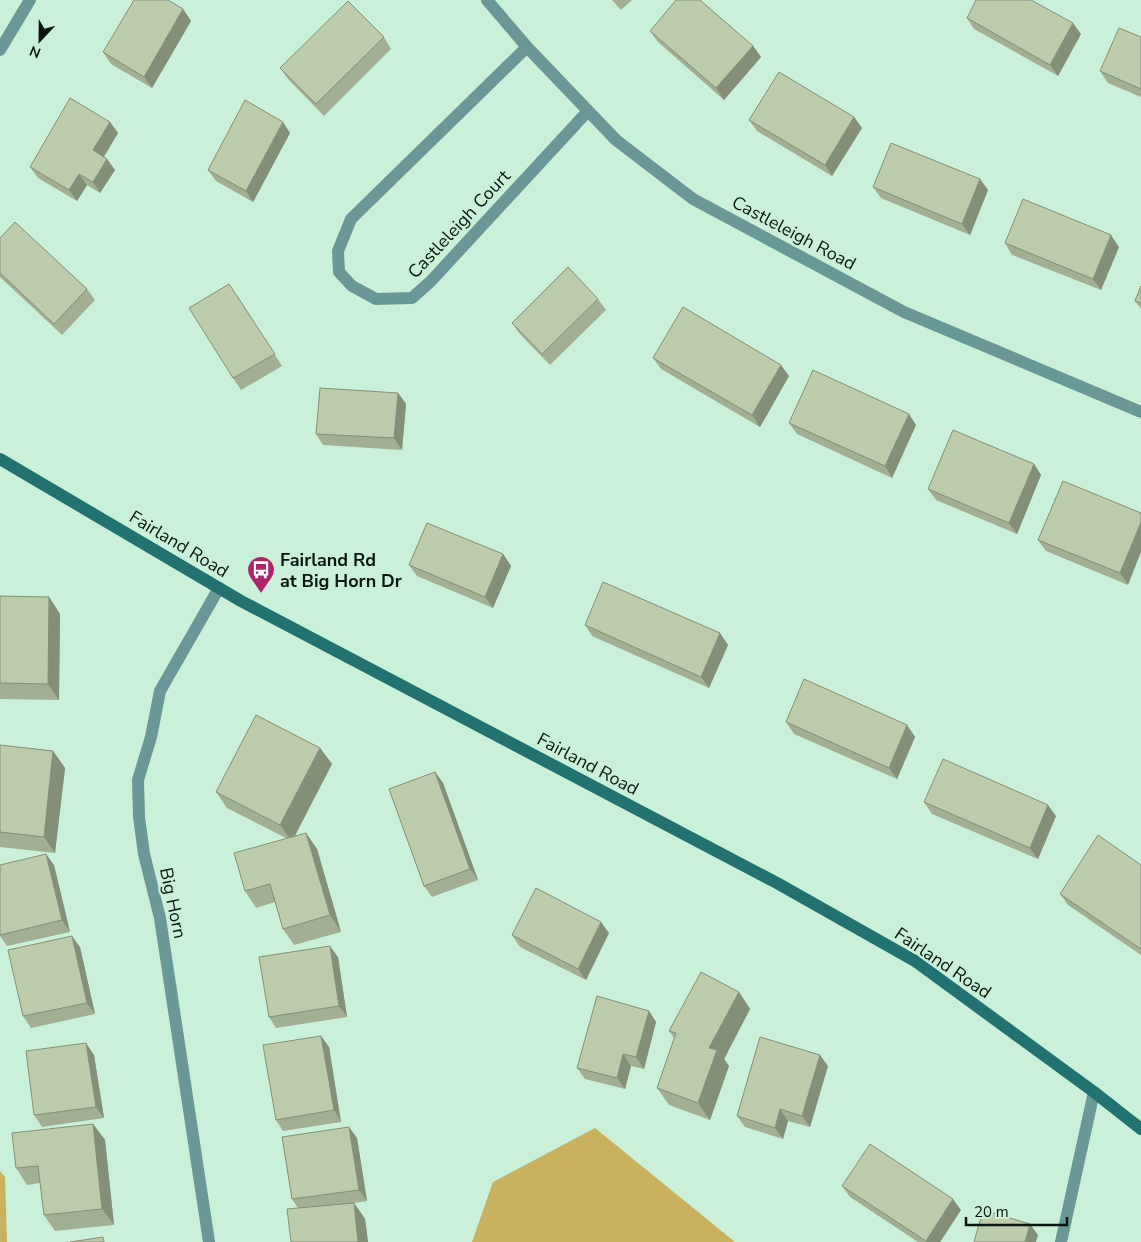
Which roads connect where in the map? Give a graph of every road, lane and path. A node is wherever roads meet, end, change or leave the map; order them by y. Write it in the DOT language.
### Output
graph roads {
  1 [pos="30,0"];
  2 [pos="487,0"];
  3 [pos="527,47"];
  4 [pos="0,50"];
  5 [pos="588,111"];
  6 [pos="1141,412"];
  7 [pos="0,459"];
  8 [pos="219,588"];
  9 [pos="1094,1092"];
  10 [pos="1141,1129"];
  11 [pos="209,1242"];
  12 [pos="1061,1242"];
  1 -- 4 [label="street"];
  2 -- 3 [label="street, Castleleigh Road"];
  3 -- 5 [label="street, Castleleigh Road"];
  3 -- 5 [label="street, Castleleigh Court"];
  5 -- 6 [label="street, Castleleigh Road"];
  7 -- 8 [label="main road, Fairland Road"];
  8 -- 9 [label="main road, Fairland Road"];
  8 -- 11 [label="street, Big Horn"];
  9 -- 10 [label="main road, Fairland Road"];
  9 -- 12 [label="street"];
}
